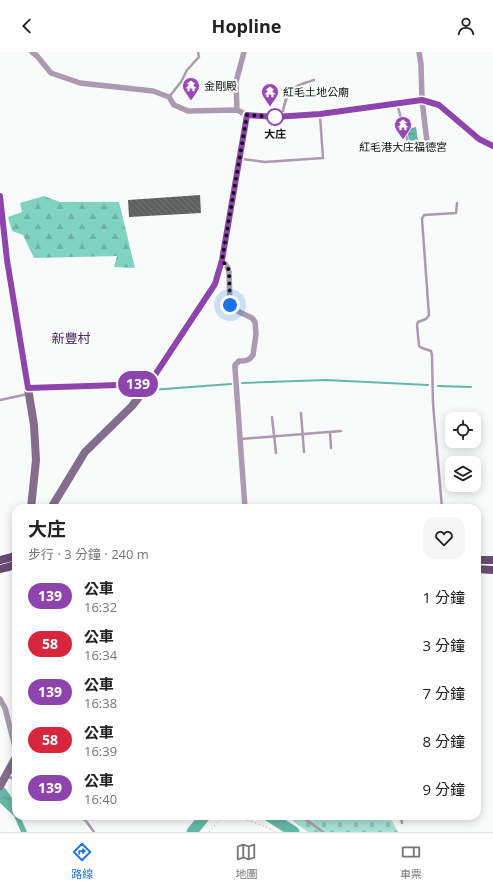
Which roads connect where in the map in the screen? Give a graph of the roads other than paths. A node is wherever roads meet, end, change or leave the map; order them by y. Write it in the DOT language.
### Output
graph roads {
  1 [pos="32,52"];
  2 [pos="198,52"];
  3 [pos="244,52"];
  4 [pos="419,52"];
  5 [pos="314,80"];
  6 [pos="169,97"];
  7 [pos="422,100"];
  8 [pos="397,104"];
  9 [pos="237,110"];
  10 [pos="320,114"];
  11 [pos="247,115"];
  12 [pos="282,116"];
  13 [pos="493,146"];
  14 [pos="410,149"];
  15 [pos="428,150"];
  16 [pos="239,158"];
  17 [pos="0,196"];
  18 [pos="458,203"];
  19 [pos="222,260"];
  20 [pos="149,384"];
  21 [pos="28,391"];
  22 [pos="0,400"];
  23 [pos="301,413"];
  24 [pos="272,417"];
  25 [pos="341,431"];
  26 [pos="330,432"];
  27 [pos="303,434"];
  28 [pos="275,437"];
  29 [pos="240,440"];
  30 [pos="331,448"];
  31 [pos="304,452"];
  32 [pos="276,453"];
  33 [pos="31,504"];
  34 [pos="53,504"];
  35 [pos="245,504"];
  36 [pos="442,504"];
  37 [pos="12,557"];
  38 [pos="0,560"];
  39 [pos="481,560"];
  40 [pos="493,560"];
  41 [pos="12,567"];
  42 [pos="0,569"];
  43 [pos="481,570"];
  44 [pos="493,570"];
  45 [pos="0,699"];
  46 [pos="12,735"];
  47 [pos="12,764"];
  48 [pos="6,775"];
  49 [pos="12,778"];
  50 [pos="0,786"];
  51 [pos="85,820"];
  52 [pos="306,820"];
  53 [pos="94,832"];
  54 [pos="323,832"];
  1 -- 6 [label="street"];
  2 -- 6 [label="lane"];
  3 -- 9 [label="street"];
  4 -- 7 [label="street"];
  5 -- 12 [label="lane"];
  6 -- 9 [label="street"];
  7 -- 8 [label="street"];
  7 -- 13 [label="street"];
  7 -- 15 [label="street"];
  8 -- 10 [label="street"];
  8 -- 14 [label="lane"];
  9 -- 11 [label="street"];
  10 -- 12 [label="street"];
  10 -- 16 [label="lane"];
  11 -- 12 [label="street"];
  11 -- 16 [label="street"];
  16 -- 19 [label="street"];
  17 -- 21 [label="street"];
  18 -- 36 [label="lane"];
  19 -- 20 [label="street"];
  19 -- 29 [label="street"];
  20 -- 21 [label="street"];
  20 -- 34 [label="street"];
  21 -- 22 [label="lane"];
  21 -- 33 [label="street"];
  23 -- 27 [label="lane"];
  24 -- 28 [label="lane"];
  25 -- 26 [label="lane"];
  26 -- 27 [label="lane"];
  26 -- 30 [label="lane"];
  27 -- 28 [label="lane"];
  27 -- 31 [label="lane"];
  28 -- 29 [label="lane"];
  28 -- 32 [label="lane"];
  29 -- 35 [label="street"];
  37 -- 38 [label="main road"];
  39 -- 40 [label="main road"];
  41 -- 42 [label="main road"];
  43 -- 44 [label="main road"];
  45 -- 46 [label="street"];
  47 -- 48 [label="street"];
  48 -- 49 [label="lane"];
  48 -- 50 [label="street"];
  51 -- 53 [label="lane"];
  52 -- 54 [label="lane"];
}
